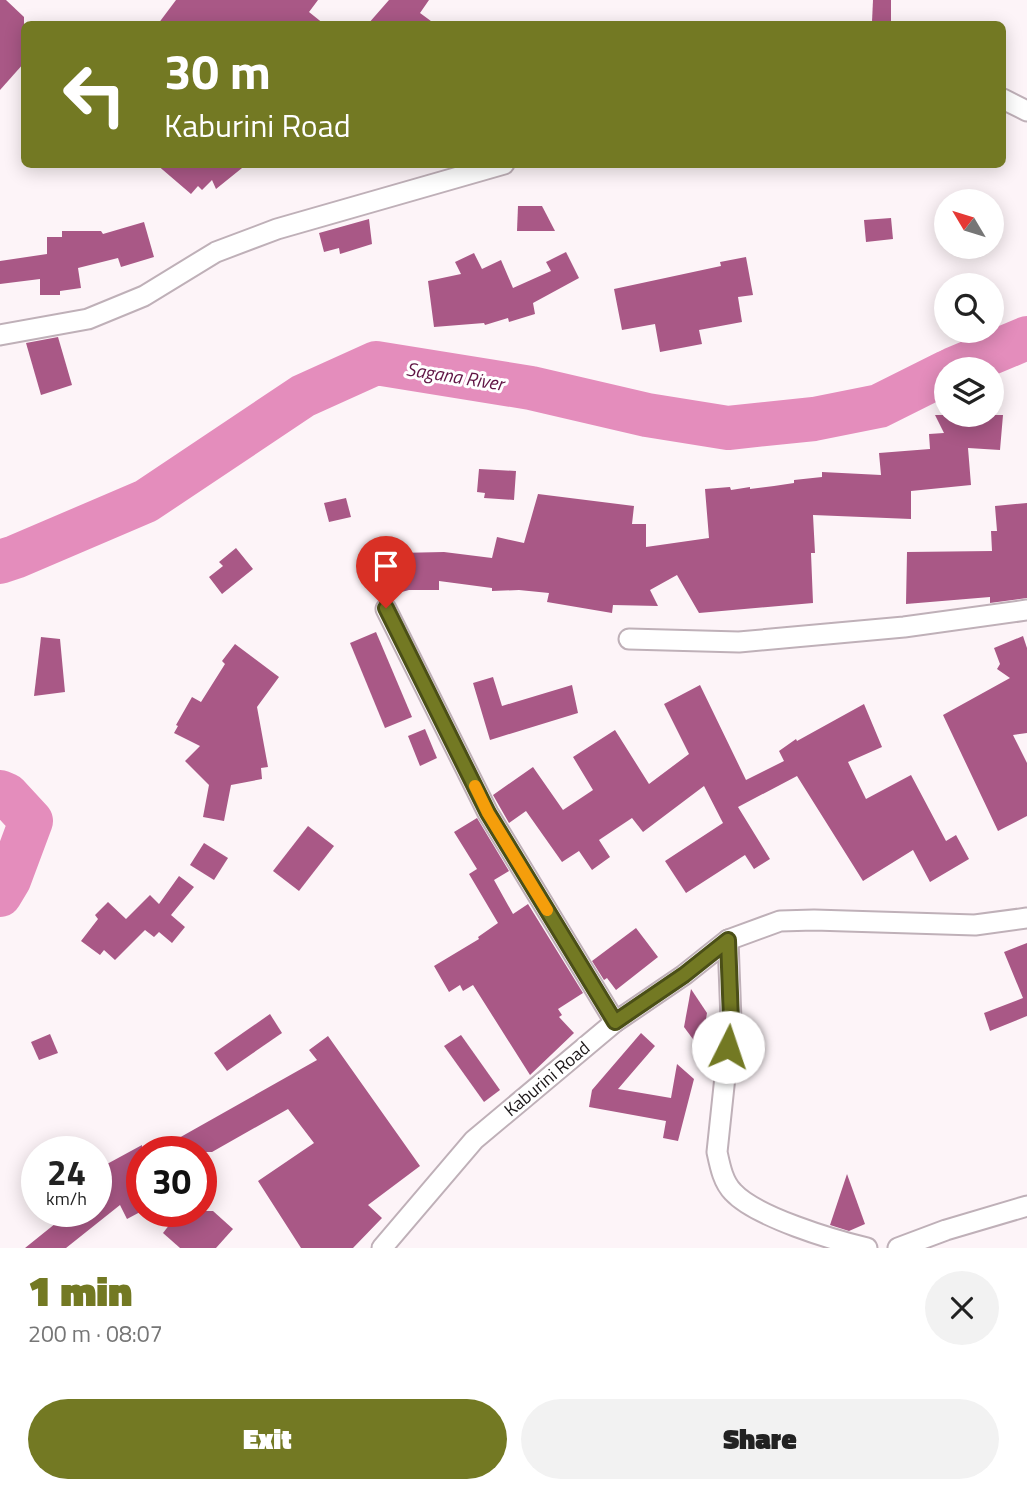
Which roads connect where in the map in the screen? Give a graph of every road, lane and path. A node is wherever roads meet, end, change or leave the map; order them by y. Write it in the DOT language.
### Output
graph roads {
  1 [pos="1006,100"];
  2 [pos="1027,111"];
  3 [pos="490,168"];
  4 [pos="0,335"];
  5 [pos="386,608"];
  6 [pos="1027,610"];
  7 [pos="629,639"];
  8 [pos="1027,918"];
  9 [pos="728,940"];
  10 [pos="615,1022"];
  11 [pos="1027,1206"];
  12 [pos="382,1248"];
  13 [pos="867,1248"];
  14 [pos="898,1248"];
  1 -- 2 [label="street"];
  3 -- 4 [label="street"];
  5 -- 10 [label="street"];
  6 -- 7 [label="street"];
  8 -- 9 [label="street, Kaburini Road"];
  9 -- 10 [label="street, Kaburini Road"];
  9 -- 13 [label="street"];
  10 -- 12 [label="street, Kaburini Road"];
  11 -- 14 [label="street"];
}
